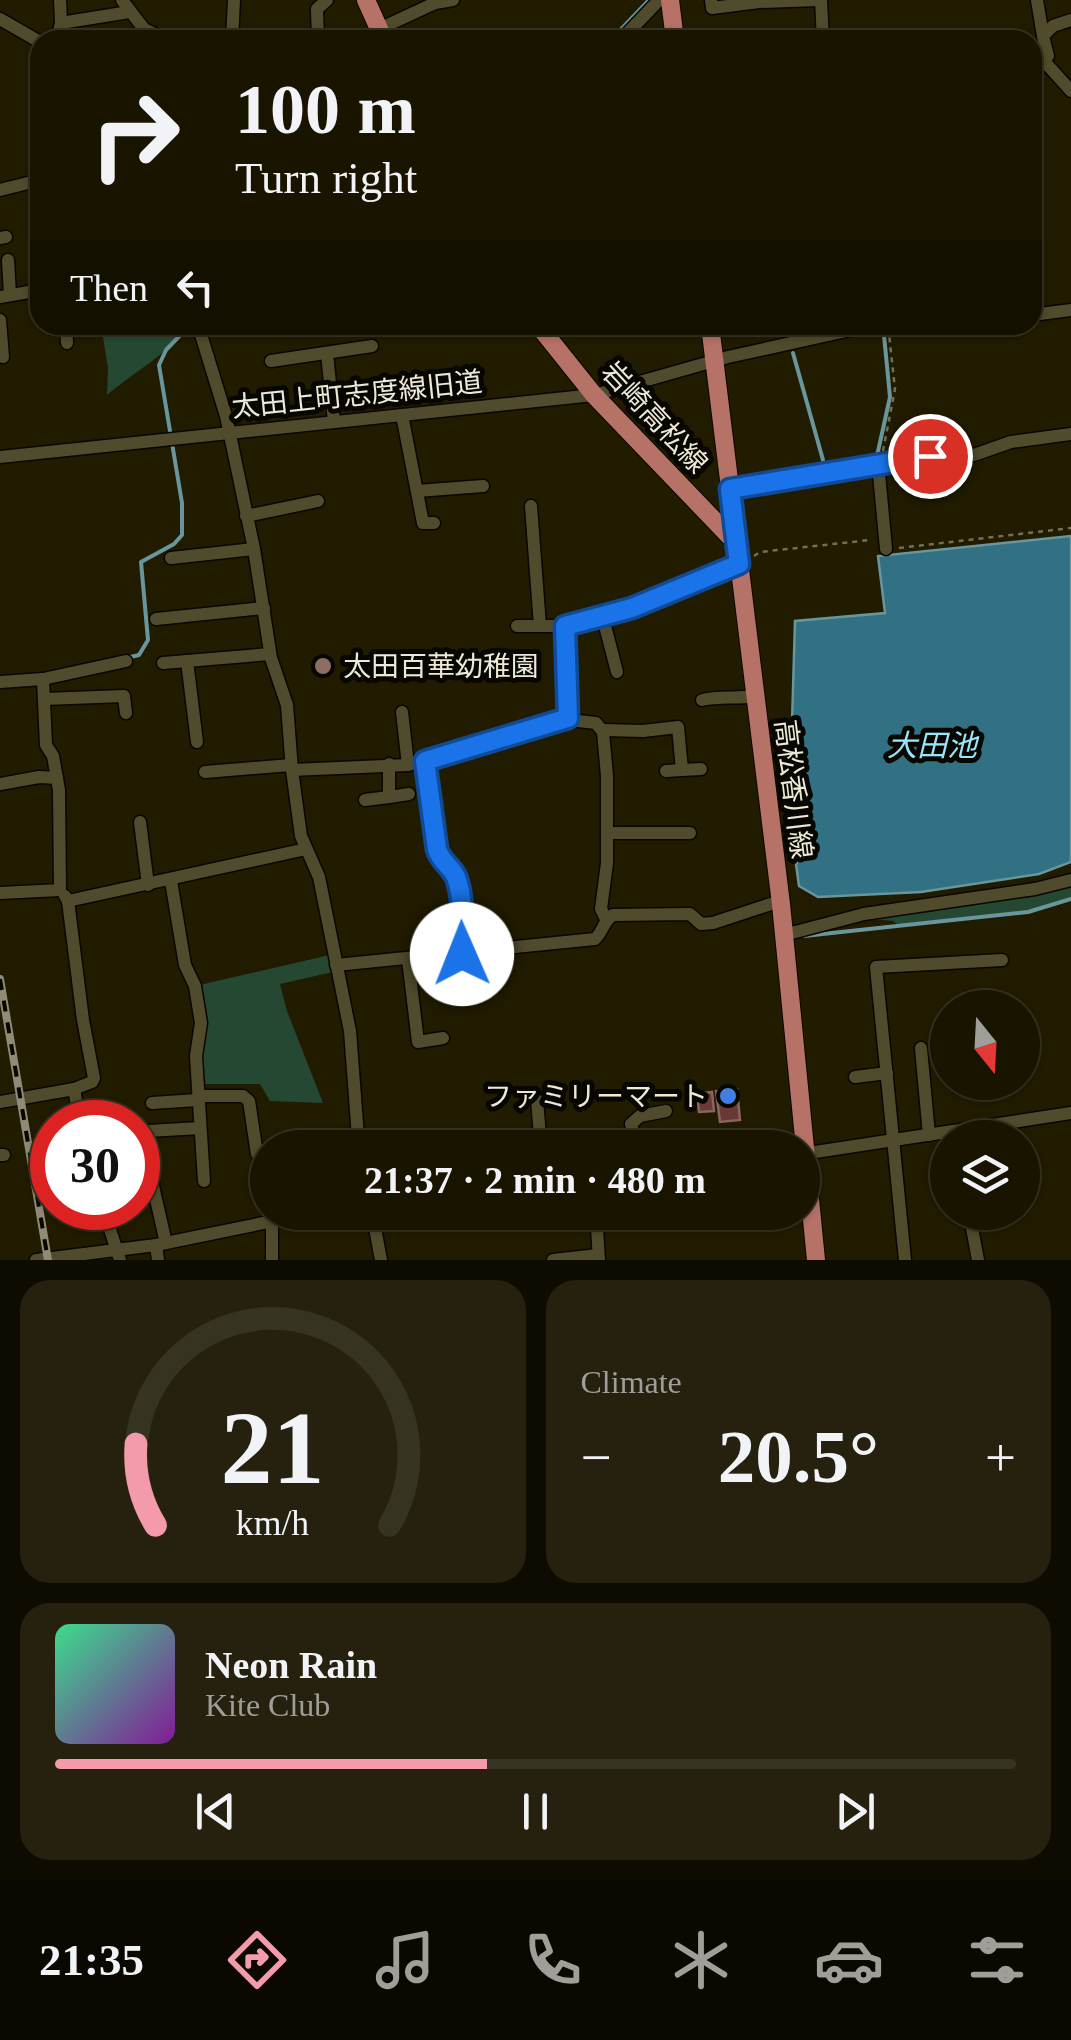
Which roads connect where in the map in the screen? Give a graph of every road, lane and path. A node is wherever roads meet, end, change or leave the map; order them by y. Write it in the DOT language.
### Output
graph roads {
  1 [pos="60,0"];
  2 [pos="234,0"];
  3 [pos="327,0"];
  4 [pos="366,0"];
  5 [pos="453,0"];
  6 [pos="658,0"];
  7 [pos="670,0"];
  8 [pos="711,0"];
  9 [pos="820,0"];
  10 [pos="1037,0"];
  11 [pos="126,6"];
  12 [pos="0,19"];
  13 [pos="1071,20"];
  14 [pos="61,23"];
  15 [pos="59,30"];
  16 [pos="146,30"];
  17 [pos="232,30"];
  18 [pos="318,30"];
  19 [pos="379,30"];
  20 [pos="388,30"];
  21 [pos="630,30"];
  22 [pos="674,30"];
  23 [pos="822,30"];
  24 [pos="30,36"];
  25 [pos="1044,36"];
  26 [pos="1044,61"];
  27 [pos="1071,91"];
  28 [pos="30,182"];
  29 [pos="0,190"];
  30 [pos="8,260"];
  31 [pos="30,292"];
  32 [pos="5,296"];
  33 [pos="1071,310"];
  34 [pos="1042,314"];
  35 [pos="0,320"];
  36 [pos="67,335"];
  37 [pos="201,335"];
  38 [pos="551,335"];
  39 [pos="711,335"];
  40 [pos="830,335"];
  41 [pos="889,335"];
  42 [pos="67,343"];
  43 [pos="372,346"];
  44 [pos="326,354"];
  45 [pos="3,357"];
  46 [pos="271,361"];
  47 [pos="715,362"];
  48 [pos="594,395"];
  49 [pos="402,415"];
  50 [pos="334,422"];
  51 [pos="228,432"];
  52 [pos="1071,434"];
  53 [pos="0,456"];
  54 [pos="881,463"];
  55 [pos="483,486"];
  56 [pos="730,489"];
  57 [pos="417,491"];
  58 [pos="318,501"];
  59 [pos="531,506"];
  60 [pos="246,516"];
  61 [pos="434,523"];
  62 [pos="1071,528"];
  63 [pos="736,543"];
  64 [pos="254,549"];
  65 [pos="886,549"];
  66 [pos="171,558"];
  67 [pos="739,564"];
  68 [pos="264,608"];
  69 [pos="603,618"];
  70 [pos="156,620"];
  71 [pos="517,626"];
  72 [pos="540,626"];
  73 [pos="565,626"];
  74 [pos="270,654"];
  75 [pos="126,661"];
  76 [pos="186,661"];
  77 [pos="163,663"];
  78 [pos="617,672"];
  79 [pos="43,679"];
  80 [pos="0,682"];
  81 [pos="755,696"];
  82 [pos="44,699"];
  83 [pos="702,700"];
  84 [pos="402,712"];
  85 [pos="126,714"];
  86 [pos="568,718"];
  87 [pos="602,730"];
  88 [pos="197,742"];
  89 [pos="425,761"];
  90 [pos="388,764"];
  91 [pos="408,765"];
  92 [pos="292,768"];
  93 [pos="682,770"];
  94 [pos="701,770"];
  95 [pos="666,771"];
  96 [pos="205,772"];
  97 [pos="57,778"];
  98 [pos="0,784"];
  99 [pos="409,794"];
  100 [pos="389,797"];
  101 [pos="365,800"];
  102 [pos="140,822"];
  103 [pos="690,832"];
  104 [pos="607,833"];
  105 [pos="306,849"];
  106 [pos="1071,880"];
  107 [pos="172,881"];
  108 [pos="148,885"];
  109 [pos="0,892"];
  110 [pos="64,896"];
  111 [pos="780,901"];
  112 [pos="606,919"];
  113 [pos="784,935"];
  114 [pos="462,954"];
  115 [pos="408,959"];
  116 [pos="1002,960"];
  117 [pos="336,965"];
  118 [pos="442,1038"];
  119 [pos="921,1048"];
  120 [pos="887,1073"];
  121 [pos="855,1077"];
  122 [pos="74,1089"];
  123 [pos="198,1098"];
  124 [pos="76,1100"];
  125 [pos="538,1100"];
  126 [pos="160,1101"];
  127 [pos="0,1102"];
  128 [pos="666,1111"];
  129 [pos="1071,1112"];
  130 [pos="1030,1120"];
  131 [pos="200,1128"];
  132 [pos="253,1130"];
  133 [pos="356,1130"];
  134 [pos="540,1130"];
  135 [pos="633,1130"];
  136 [pos="803,1130"];
  137 [pos="929,1135"];
  138 [pos="894,1140"];
  139 [pos="820,1152"];
  140 [pos="204,1180"];
  141 [pos="250,1226"];
  142 [pos="110,1230"];
  143 [pos="272,1230"];
  144 [pos="375,1230"];
  145 [pos="597,1230"];
  146 [pos="813,1230"];
  147 [pos="972,1230"];
  148 [pos="161,1244"];
  149 [pos="118,1255"];
  150 [pos="599,1257"];
  151 [pos="36,1260"];
  152 [pos="158,1260"];
  153 [pos="272,1260"];
  154 [pos="380,1260"];
  155 [pos="553,1260"];
  156 [pos="816,1260"];
  157 [pos="905,1260"];
  158 [pos="978,1260"];
  1 -- 14 [label="street"];
  2 -- 17 [label="street"];
  3 -- 18 [label="street"];
  4 -- 19 [label="main road"];
  5 -- 20 [label="street"];
  6 -- 21 [label="street"];
  7 -- 22 [label="main road"];
  8 -- 9 [label="street"];
  9 -- 23 [label="street"];
  10 -- 25 [label="street"];
  11 -- 14 [label="street"];
  11 -- 16 [label="street"];
  12 -- 24 [label="street"];
  13 -- 25 [label="street"];
  14 -- 15 [label="street"];
  25 -- 26 [label="street"];
  26 -- 27 [label="street"];
  28 -- 29 [label="street"];
  30 -- 32 [label="street"];
  31 -- 32 [label="street"];
  33 -- 34 [label="street"];
  35 -- 45 [label="street"];
  36 -- 42 [label="street"];
  37 -- 51 [label="street"];
  38 -- 48 [label="main road, 岩崎高松線"];
  39 -- 47 [label="main road, 高松香川線"];
  40 -- 47 [label="street, 太田上町志度線旧道"];
  41 -- 54 [label="path"];
  43 -- 44 [label="street"];
  44 -- 46 [label="street"];
  44 -- 50 [label="street"];
  47 -- 48 [label="street, 太田上町志度線旧道"];
  47 -- 56 [label="main road, 高松香川線"];
  48 -- 49 [label="street, 太田上町志度線旧道"];
  48 -- 63 [label="main road, 岩崎高松線"];
  49 -- 50 [label="street, 太田上町志度線旧道"];
  49 -- 57 [label="street"];
  50 -- 51 [label="street, 太田上町志度線旧道"];
  51 -- 53 [label="street, 太田上町志度線旧道"];
  51 -- 60 [label="street"];
  52 -- 54 [label="street"];
  54 -- 56 [label="street"];
  54 -- 65 [label="street"];
  55 -- 57 [label="street"];
  56 -- 63 [label="main road, 高松香川線"];
  57 -- 61 [label="street"];
  58 -- 60 [label="street"];
  59 -- 72 [label="street"];
  60 -- 64 [label="street"];
  62 -- 65 [label="path"];
  63 -- 67 [label="main road, 高松香川線"];
  64 -- 66 [label="street"];
  64 -- 68 [label="street"];
  65 -- 67 [label="path"];
  67 -- 69 [label="street"];
  67 -- 81 [label="main road, 高松香川線"];
  68 -- 70 [label="street"];
  68 -- 74 [label="street"];
  69 -- 73 [label="street"];
  69 -- 78 [label="street"];
  71 -- 72 [label="street"];
  72 -- 73 [label="street"];
  73 -- 86 [label="street"];
  74 -- 76 [label="street"];
  74 -- 92 [label="street"];
  75 -- 79 [label="street"];
  76 -- 77 [label="street"];
  76 -- 88 [label="street"];
  79 -- 80 [label="street"];
  79 -- 82 [label="street"];
  81 -- 83 [label="street"];
  81 -- 111 [label="main road, 高松香川線"];
  82 -- 85 [label="street"];
  82 -- 97 [label="street"];
  84 -- 91 [label="street"];
  86 -- 87 [label="street"];
  86 -- 89 [label="street"];
  87 -- 93 [label="street"];
  87 -- 104 [label="street"];
  89 -- 91 [label="street"];
  89 -- 114 [label="street"];
  90 -- 91 [label="street"];
  90 -- 92 [label="street"];
  90 -- 100 [label="street"];
  92 -- 96 [label="street"];
  92 -- 105 [label="street"];
  93 -- 94 [label="street"];
  93 -- 95 [label="street"];
  97 -- 98 [label="street"];
  97 -- 110 [label="street"];
  99 -- 100 [label="street"];
  100 -- 101 [label="street"];
  102 -- 108 [label="street"];
  103 -- 104 [label="street"];
  104 -- 112 [label="street"];
  105 -- 107 [label="street"];
  105 -- 117 [label="street"];
  106 -- 113 [label="street"];
  107 -- 108 [label="street"];
  107 -- 123 [label="street"];
  108 -- 110 [label="street"];
  109 -- 110 [label="street"];
  110 -- 122 [label="street"];
  111 -- 112 [label="street"];
  111 -- 113 [label="main road, 高松香川線"];
  112 -- 114 [label="street"];
  113 -- 136 [label="main road, 高松香川線"];
  114 -- 115 [label="street"];
  115 -- 117 [label="street"];
  115 -- 118 [label="street"];
  116 -- 120 [label="street"];
  117 -- 133 [label="street"];
  119 -- 137 [label="street"];
  120 -- 121 [label="street"];
  120 -- 138 [label="street"];
  122 -- 124 [label="street"];
  122 -- 127 [label="street"];
  123 -- 126 [label="street"];
  123 -- 131 [label="street"];
  123 -- 132 [label="street"];
  125 -- 134 [label="street"];
  128 -- 135 [label="street"];
  129 -- 130 [label="street"];
  131 -- 140 [label="street"];
  131 -- 148 [label="street"];
  137 -- 138 [label="street"];
  138 -- 139 [label="street"];
  138 -- 157 [label="street"];
  141 -- 148 [label="street"];
  142 -- 149 [label="street"];
  143 -- 153 [label="street"];
  144 -- 154 [label="street"];
  145 -- 150 [label="street"];
  146 -- 156 [label="main road, 高松香川線"];
  147 -- 158 [label="street"];
  148 -- 149 [label="street"];
  148 -- 152 [label="street"];
  149 -- 151 [label="street"];
  150 -- 155 [label="street"];
}
